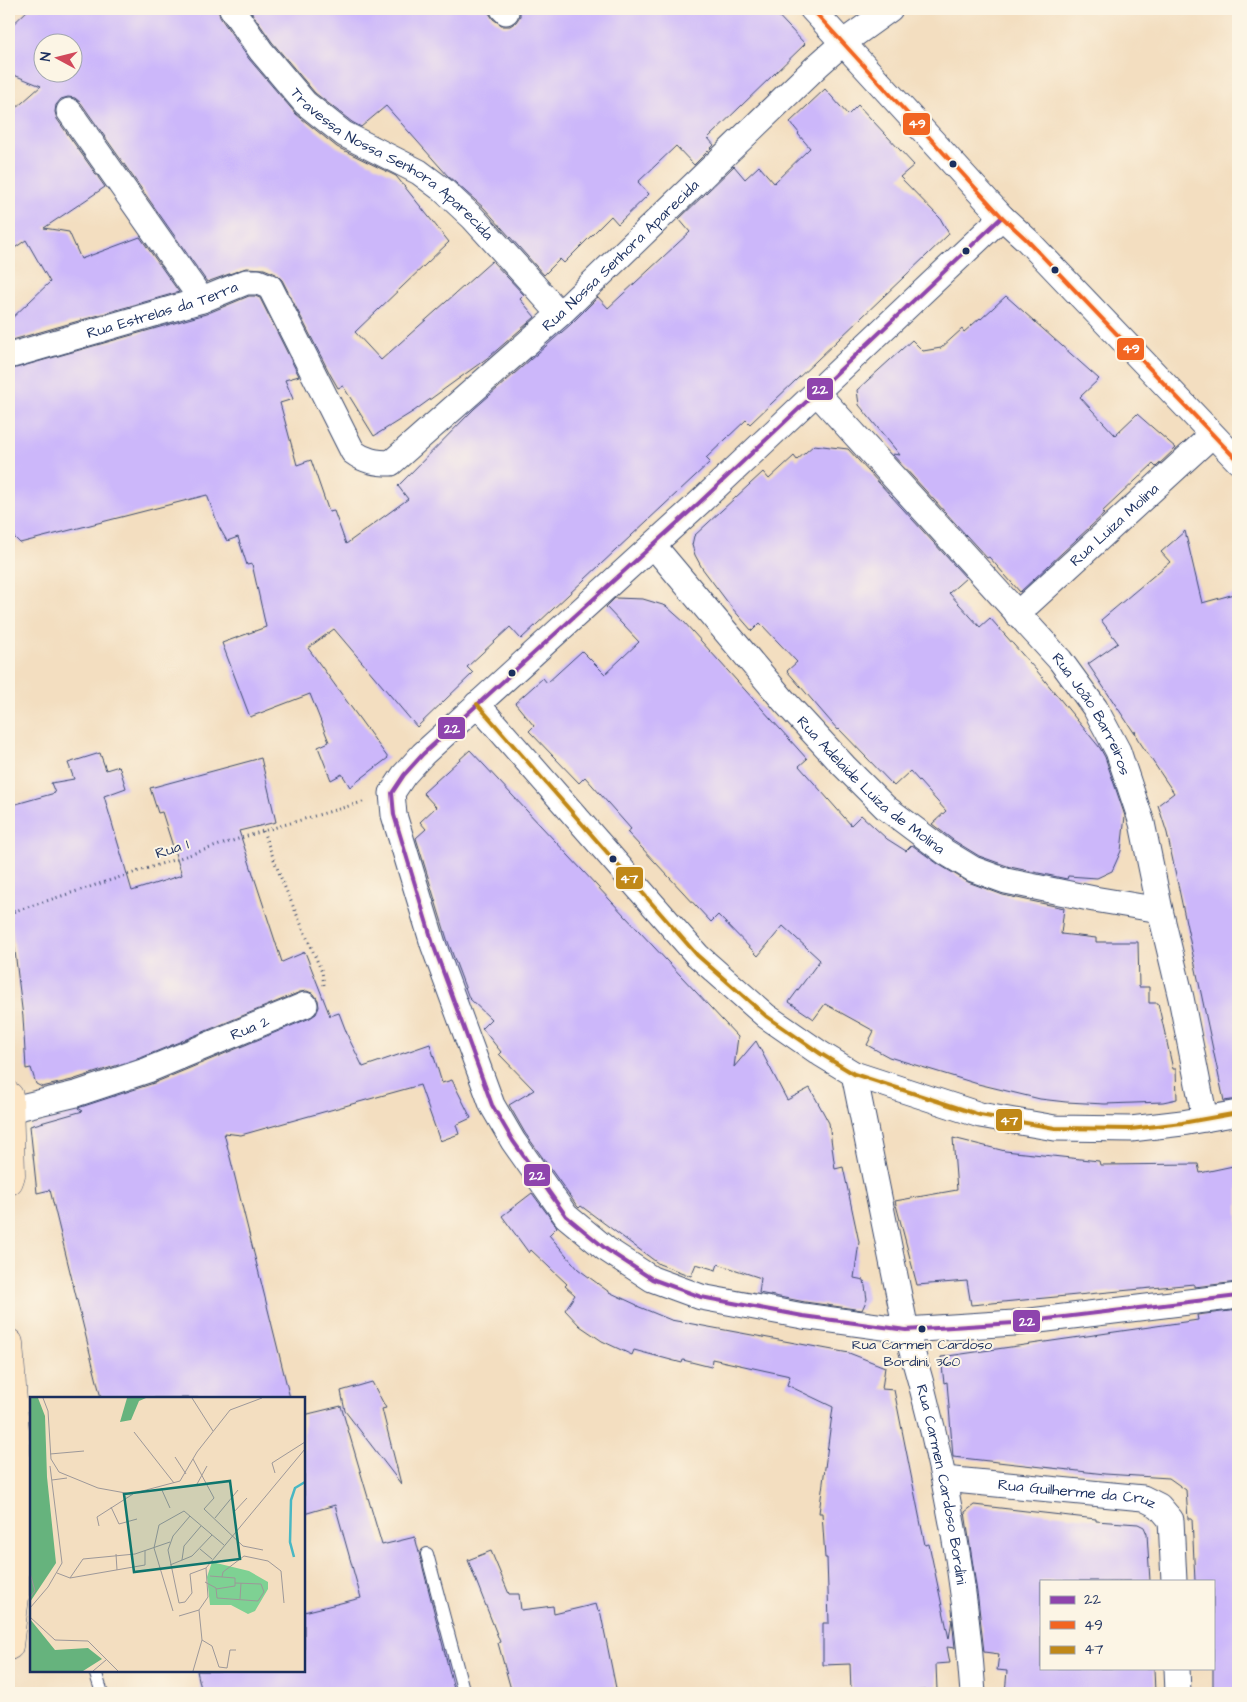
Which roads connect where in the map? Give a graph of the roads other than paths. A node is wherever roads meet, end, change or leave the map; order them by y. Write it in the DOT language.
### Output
graph roads {
  1 [pos="232,9"];
  2 [pos="812,9"];
  3 [pos="890,9"];
  4 [pos="844,42"];
  5 [pos="69,111"];
  6 [pos="1002,217"];
  7 [pos="202,300"];
  8 [pos="560,314"];
  9 [pos="9,356"];
  10 [pos="817,393"];
  11 [pos="1212,435"];
  12 [pos="1238,461"];
  13 [pos="391,463"];
  14 [pos="652,545"];
  15 [pos="1017,614"];
  16 [pos="477,704"];
  17 [pos="1160,910"];
  18 [pos="305,1005"];
  19 [pos="854,1074"];
  20 [pos="9,1105"];
  21 [pos="1238,1113"];
  22 [pos="1205,1119"];
  23 [pos="9,1181"];
  24 [pos="1238,1296"];
  25 [pos="906,1330"];
  26 [pos="9,1343"];
  27 [pos="14,1476"];
  28 [pos="944,1479"];
  29 [pos="427,1554"];
  30 [pos="24,1568"];
  31 [pos="1174,1580"];
  32 [pos="9,1646"];
  33 [pos="1177,1670"];
  34 [pos="94,1672"];
  35 [pos="102,1693"];
  36 [pos="464,1693"];
  37 [pos="973,1693"];
  38 [pos="1178,1693"];
  1 -- 8 [label="street, Travessa Nossa Senhora Aparecida"];
  2 -- 4 [label="street"];
  3 -- 4 [label="street, Rua Nossa Senhora Aparecida"];
  4 -- 6 [label="street"];
  4 -- 8 [label="street, Rua Nossa Senhora Aparecida"];
  5 -- 7 [label="street"];
  6 -- 10 [label="street"];
  6 -- 11 [label="street"];
  7 -- 9 [label="street, Rua Estrelas da Terra"];
  7 -- 13 [label="street, Rua Estrelas da Terra"];
  8 -- 13 [label="street, Rua Nossa Senhora Aparecida"];
  10 -- 14 [label="street"];
  10 -- 15 [label="street, Rua João Barreiros"];
  11 -- 12 [label="street"];
  11 -- 15 [label="street, Rua Luiza Molina"];
  14 -- 16 [label="street"];
  14 -- 17 [label="street, Rua Adelaide Luiza de Molina"];
  15 -- 17 [label="street, Rua João Barreiros"];
  16 -- 19 [label="street"];
  16 -- 25 [label="street"];
  17 -- 22 [label="street, Rua João Barreiros"];
  18 -- 20 [label="street, Rua 2"];
  19 -- 22 [label="street"];
  19 -- 25 [label="street, Rua Carmen Cardoso Bordini"];
  20 -- 23 [label="main road"];
  21 -- 22 [label="street"];
  24 -- 25 [label="street"];
  25 -- 28 [label="street, Rua Carmen Cardoso Bordini"];
  26 -- 27 [label="main road"];
  27 -- 30 [label="main road"];
  28 -- 31 [label="street, Rua Guilherme da Cruz"];
  28 -- 37 [label="street, Rua Carmen Cardoso Bordini"];
  29 -- 36 [label="lane"];
  30 -- 32 [label="main road"];
  33 -- 38 [label="street"];
  34 -- 35 [label="lane"];
}
